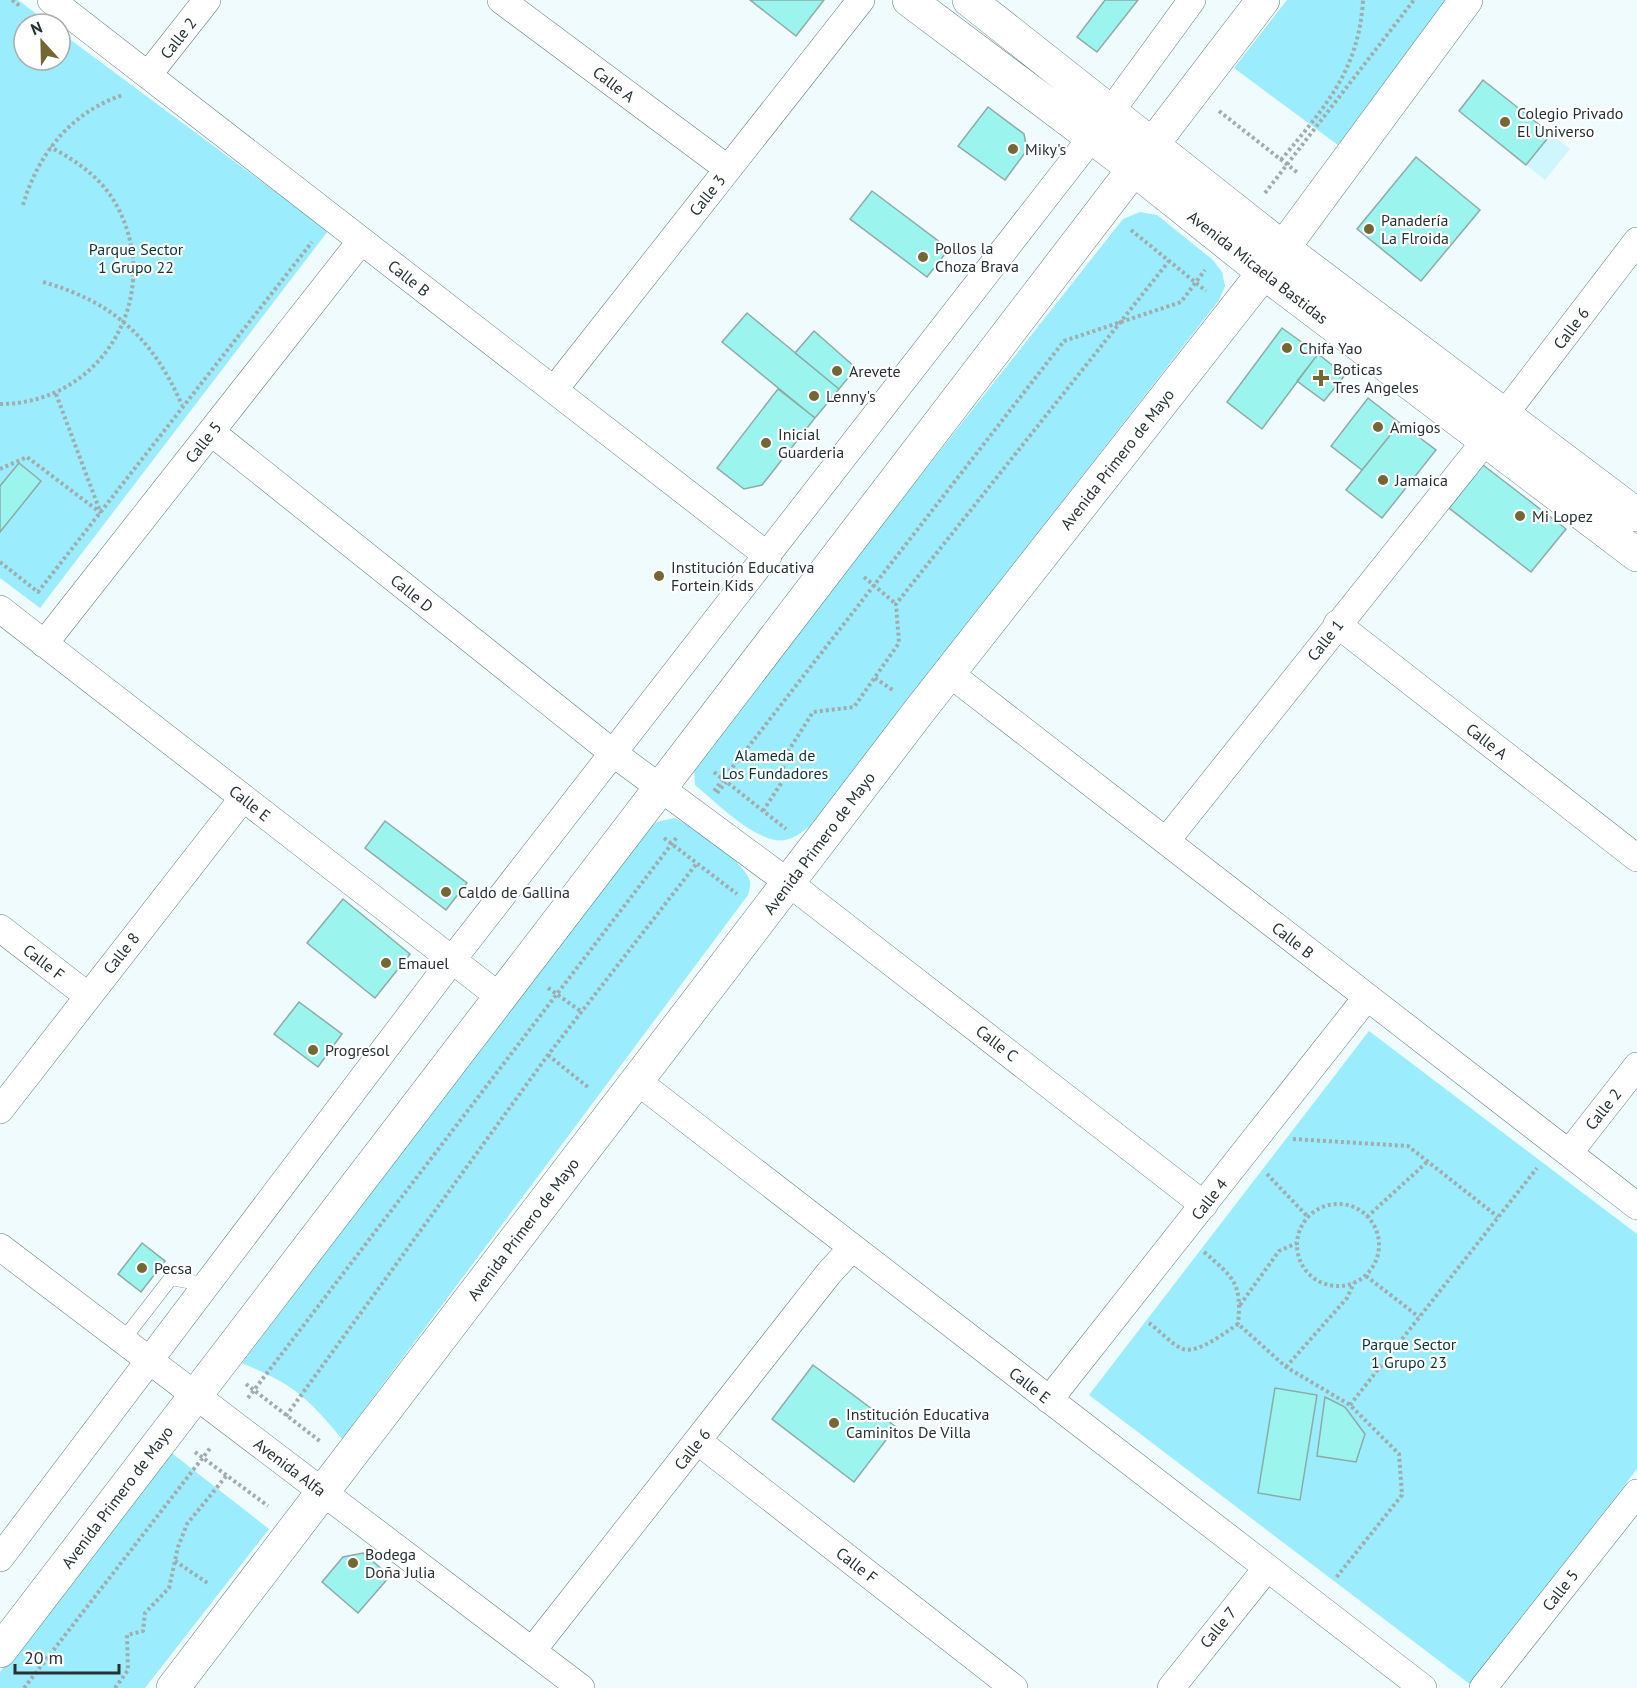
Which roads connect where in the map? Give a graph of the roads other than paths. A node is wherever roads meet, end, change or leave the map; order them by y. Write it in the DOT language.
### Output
graph roads {
  1 [pos="51,0"];
  2 [pos="207,0"];
  3 [pos="501,0"];
  4 [pos="861,0"];
  5 [pos="909,0"];
  6 [pos="969,0"];
  7 [pos="1192,0"];
  8 [pos="1263,0"];
  9 [pos="1466,0"];
  10 [pos="148,75"];
  11 [pos="1101,125"];
  12 [pos="1144,157"];
  13 [pos="728,169"];
  14 [pos="361,241"];
  15 [pos="1637,241"];
  16 [pos="1273,260"];
  17 [pos="554,390"];
  18 [pos="1495,428"];
  19 [pos="211,432"];
  20 [pos="1637,515"];
  21 [pos="1637,555"];
  22 [pos="768,556"];
  23 [pos="0,609"];
  24 [pos="1337,624"];
  25 [pos="45,644"];
  26 [pos="949,673"];
  27 [pos="613,753"];
  28 [pos="660,788"];
  29 [pos="243,798"];
  30 [pos="1166,841"];
  31 [pos="1637,858"];
  32 [pos="789,883"];
  33 [pos="0,928"];
  34 [pos="452,960"];
  35 [pos="87,996"];
  36 [pos="500,997"];
  37 [pos="1367,997"];
  38 [pos="1637,1066"];
  39 [pos="637,1081"];
  40 [pos="0,1110"];
  41 [pos="1569,1153"];
  42 [pos="1204,1205"];
  43 [pos="1637,1206"];
  44 [pos="0,1247"];
  45 [pos="852,1248"];
  46 [pos="208,1285"];
  47 [pos="123,1340"];
  48 [pos="151,1362"];
  49 [pos="195,1395"];
  50 [pos="1049,1400"];
  51 [pos="699,1442"];
  52 [pos="322,1491"];
  53 [pos="1637,1493"];
  54 [pos="1628,1523"];
  55 [pos="4,1543"];
  56 [pos="1267,1568"];
  57 [pos="0,1651"];
  58 [pos="532,1652"];
  59 [pos="175,1687"];
  60 [pos="581,1688"];
  61 [pos="1014,1688"];
  62 [pos="1171,1688"];
  63 [pos="1424,1688"];
  64 [pos="1483,1688"];
  1 -- 10 [label="street, Calle B"];
  2 -- 10 [label="street, Calle 2"];
  3 -- 13 [label="street, Calle A"];
  4 -- 13 [label="street, Calle 3"];
  5 -- 11 [label="main road, Avenida Micaela Bastidas"];
  6 -- 11 [label="main road, Avenida Micaela Bastidas"];
  7 -- 11 [label="street"];
  8 -- 12 [label="main road, Avenida Primero de Mayo"];
  9 -- 16 [label="main road, Avenida Primero de Mayo"];
  10 -- 14 [label="street, Calle B"];
  11 -- 12 [label="main road, Avenida Micaela Bastidas"];
  11 -- 22 [label="street"];
  12 -- 16 [label="main road, Avenida Micaela Bastidas"];
  12 -- 28 [label="main road, Avenida Primero de Mayo"];
  13 -- 17 [label="street, Calle 3"];
  14 -- 17 [label="street, Calle B"];
  14 -- 19 [label="street, Calle 5"];
  15 -- 18 [label="street, Calle 6"];
  16 -- 18 [label="main road, Avenida Micaela Bastidas"];
  16 -- 26 [label="main road, Avenida Primero de Mayo"];
  17 -- 22 [label="street, Calle B"];
  18 -- 20 [label="main road, Avenida Micaela Bastidas"];
  18 -- 21 [label="main road, Avenida Micaela Bastidas"];
  18 -- 24 [label="street, Calle 1"];
  19 -- 25 [label="street, Calle 5"];
  19 -- 27 [label="street, Calle D"];
  22 -- 27 [label="street"];
  23 -- 25 [label="street, Calle E"];
  24 -- 30 [label="street, Calle 1"];
  24 -- 31 [label="street, Calle A"];
  25 -- 29 [label="street, Calle E"];
  26 -- 30 [label="street, Calle B"];
  26 -- 32 [label="main road, Avenida Primero de Mayo"];
  27 -- 28 [label="street, Calle D"];
  27 -- 34 [label="street"];
  28 -- 32 [label="street, Calle C"];
  28 -- 36 [label="main road, Avenida Primero de Mayo"];
  29 -- 34 [label="street, Calle E"];
  29 -- 35 [label="street, Calle 8"];
  30 -- 37 [label="street, Calle B"];
  32 -- 39 [label="main road, Avenida Primero de Mayo"];
  32 -- 42 [label="street, Calle C"];
  33 -- 35 [label="street, Calle F"];
  34 -- 36 [label="street, Calle E"];
  34 -- 46 [label="street"];
  35 -- 40 [label="street, Calle 8"];
  36 -- 49 [label="main road, Avenida Primero de Mayo"];
  37 -- 41 [label="street, Calle B"];
  37 -- 42 [label="street, Calle 4"];
  38 -- 41 [label="street, Calle 2"];
  39 -- 45 [label="street, Calle E"];
  39 -- 52 [label="main road, Avenida Primero de Mayo"];
  41 -- 43 [label="street, Calle B"];
  42 -- 50 [label="street, Calle 4"];
  44 -- 47 [label="street, Avenida Alfa"];
  45 -- 50 [label="street, Calle E"];
  45 -- 51 [label="street, Calle 6"];
  46 -- 47 [label="lane"];
  46 -- 48 [label="street"];
  47 -- 48 [label="street, Avenida Alfa"];
  48 -- 49 [label="street, Avenida Alfa"];
  48 -- 55 [label="street"];
  49 -- 52 [label="street, Avenida Alfa"];
  49 -- 57 [label="main road, Avenida Primero de Mayo"];
  50 -- 56 [label="street, Calle E"];
  51 -- 58 [label="street, Calle 6"];
  51 -- 61 [label="street, Calle F"];
  52 -- 58 [label="street, Avenida Alfa"];
  52 -- 59 [label="main road, Avenida Primero de Mayo"];
  53 -- 54 [label="street, Calle 5"];
  54 -- 64 [label="street, Calle 5"];
  56 -- 62 [label="street, Calle 7"];
  56 -- 63 [label="street, Calle E"];
  58 -- 60 [label="street, Avenida Alfa"];
}
